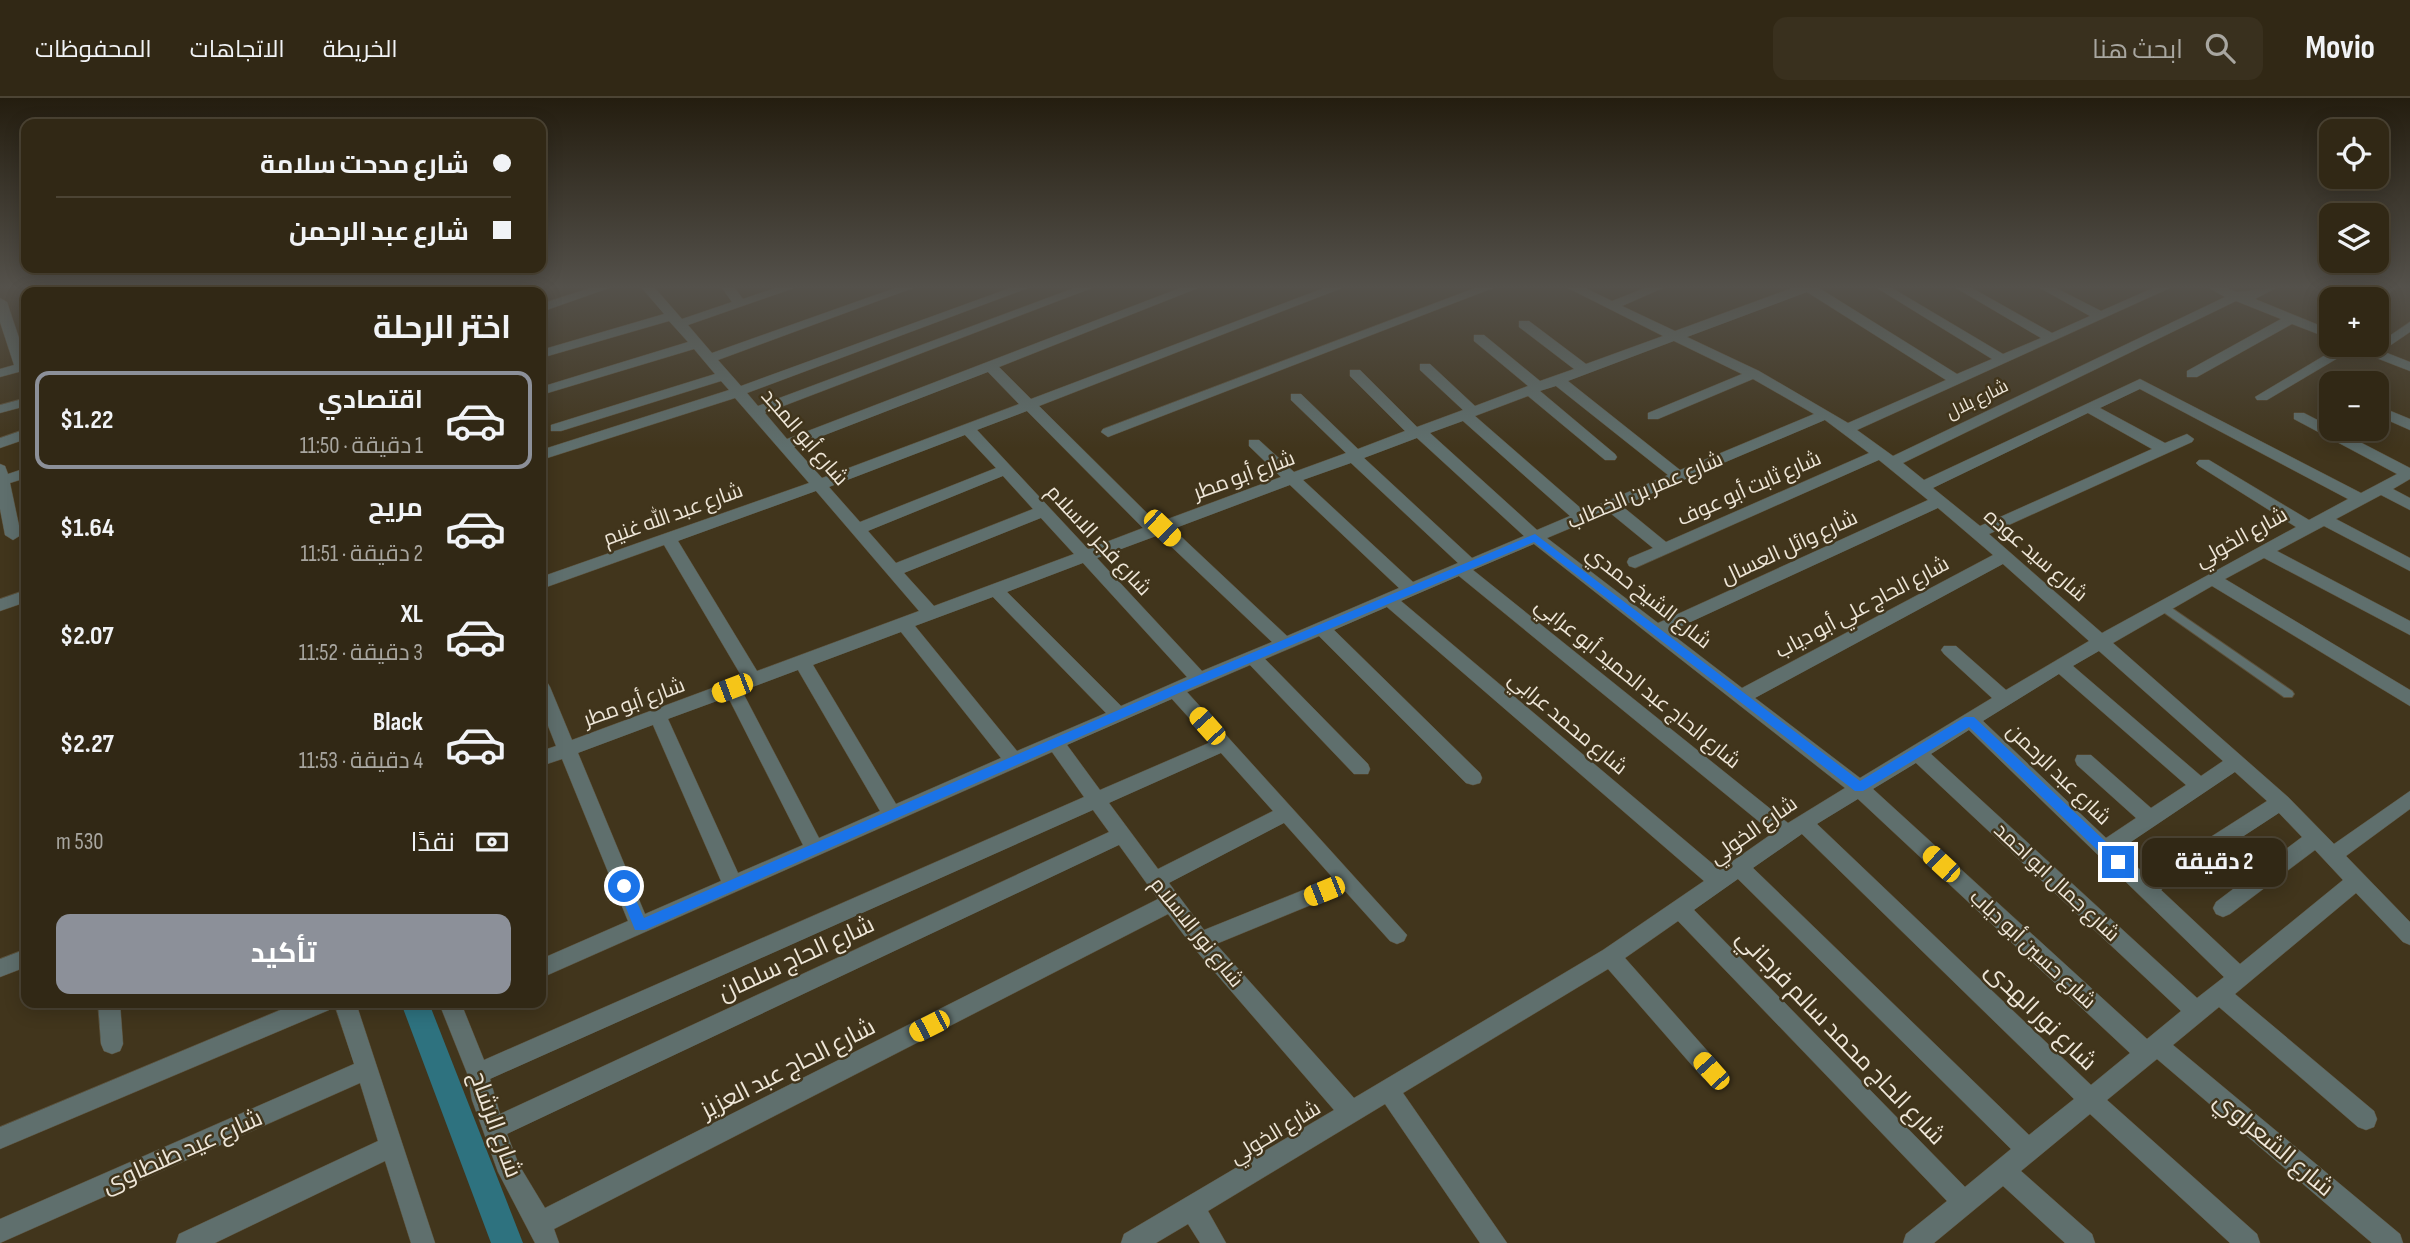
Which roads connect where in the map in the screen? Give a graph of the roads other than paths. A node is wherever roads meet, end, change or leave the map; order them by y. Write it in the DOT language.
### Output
graph roads {
  1 [pos="15,341"];
  2 [pos="593,341"];
  3 [pos="694,341"];
  4 [pos="758,341"];
  5 [pos="876,341"];
  6 [pos="943,341"];
  7 [pos="1054,341"];
  8 [pos="1196,341"];
  9 [pos="1346,341"];
  10 [pos="1483,341"];
  11 [pos="1547,341"];
  12 [pos="1663,341"];
  13 [pos="1684,341"];
  14 [pos="1895,341"];
  15 [pos="1972,341"];
  16 [pos="2044,341"];
  17 [pos="2138,341"];
  18 [pos="2251,341"];
  19 [pos="696,344"];
  20 [pos="546,354"];
  21 [pos="2332,357"];
  22 [pos="2384,357"];
  23 [pos="21,358"];
  24 [pos="709,359"];
  25 [pos="2003,360"];
  26 [pos="990,366"];
  27 [pos="21,367"];
  28 [pos="1425,367"];
  29 [pos="2410,367"];
  30 [pos="1585,370"];
  31 [pos="0,373"];
  32 [pos="1355,373"];
  33 [pos="1754,374"];
  34 [pos="2192,374"];
  35 [pos="724,376"];
  36 [pos="1559,380"];
  37 [pos="1956,380"];
  38 [pos="546,389"];
  39 [pos="1534,389"];
  40 [pos="738,392"];
  41 [pos="1296,397"];
  42 [pos="2262,397"];
  43 [pos="21,403"];
  44 [pos="1029,405"];
  45 [pos="2087,407"];
  46 [pos="0,409"];
  47 [pos="755,412"];
  48 [pos="1469,413"];
  49 [pos="1826,414"];
  50 [pos="1653,415"];
  51 [pos="2389,415"];
  52 [pos="2299,416"];
  53 [pos="2410,425"];
  54 [pos="556,428"];
  55 [pos="967,428"];
  56 [pos="1848,429"];
  57 [pos="1108,432"];
  58 [pos="1418,432"];
  59 [pos="21,436"];
  60 [pos="2186,439"];
  61 [pos="0,443"];
  62 [pos="1254,443"];
  63 [pos="784,445"];
  64 [pos="2164,449"];
  65 [pos="546,453"];
  66 [pos="1355,456"];
  67 [pos="1610,457"];
  68 [pos="1886,458"];
  69 [pos="2204,463"];
  70 [pos="1005,470"];
  71 [pos="21,473"];
  72 [pos="2410,474"];
  73 [pos="1,475"];
  74 [pos="1678,476"];
  75 [pos="1292,479"];
  76 [pos="818,485"];
  77 [pos="1923,487"];
  78 [pos="2381,488"];
  79 [pos="2360,499"];
  80 [pos="1940,501"];
  81 [pos="1610,505"];
  82 [pos="2410,505"];
  83 [pos="1043,511"];
  84 [pos="1581,517"];
  85 [pos="2316,523"];
  86 [pos="857,529"];
  87 [pos="1158,529"];
  88 [pos="1978,533"];
  89 [pos="13,535"];
  90 [pos="1535,537"];
  91 [pos="668,538"];
  92 [pos="1665,548"];
  93 [pos="2263,551"];
  94 [pos="1085,556"];
  95 [pos="2004,556"];
  96 [pos="1635,562"];
  97 [pos="2410,565"];
  98 [pos="1465,567"];
  99 [pos="893,571"];
  100 [pos="2212,579"];
  101 [pos="546,581"];
  102 [pos="996,590"];
  103 [pos="1411,590"];
  104 [pos="21,598"];
  105 [pos="1388,600"];
  106 [pos="0,605"];
  107 [pos="2163,606"];
  108 [pos="931,614"];
  109 [pos="904,624"];
  110 [pos="1322,628"];
  111 [pos="2410,629"];
  112 [pos="1656,631"];
  113 [pos="2100,642"];
  114 [pos="1284,643"];
  115 [pos="1950,650"];
  116 [pos="1253,657"];
  117 [pos="802,662"];
  118 [pos="2060,665"];
  119 [pos="753,680"];
  120 [pos="1200,680"];
  121 [pos="732,688"];
  122 [pos="1175,690"];
  123 [pos="2287,694"];
  124 [pos="1741,697"];
  125 [pos="2005,699"];
  126 [pos="2410,699"];
  127 [pos="546,700"];
  128 [pos="1119,715"];
  129 [pos="657,716"];
  130 [pos="1970,720"];
  131 [pos="1055,743"];
  132 [pos="1223,744"];
  133 [pos="566,750"];
  134 [pos="1917,752"];
  135 [pos="546,757"];
  136 [pos="2084,760"];
  137 [pos="1014,761"];
  138 [pos="2236,762"];
  139 [pos="1362,769"];
  140 [pos="1473,778"];
  141 [pos="2200,786"];
  142 [pos="1859,788"];
  143 [pos="1096,799"];
  144 [pos="2410,799"];
  145 [pos="2281,802"];
  146 [pos="1286,813"];
  147 [pos="892,814"];
  148 [pos="2151,819"];
  149 [pos="1795,828"];
  150 [pos="1122,835"];
  151 [pos="2317,837"];
  152 [pos="815,849"];
  153 [pos="2105,849"];
  154 [pos="2334,854"];
  155 [pos="1739,867"];
  156 [pos="1156,880"];
  157 [pos="2358,880"];
  158 [pos="1348,881"];
  159 [pos="1719,881"];
  160 [pos="733,885"];
  161 [pos="2146,889"];
  162 [pos="1172,902"];
  163 [pos="2223,908"];
  164 [pos="1680,909"];
  165 [pos="640,926"];
  166 [pos="1397,935"];
  167 [pos="2410,936"];
  168 [pos="1200,941"];
  169 [pos="1610,957"];
  170 [pos="21,960"];
  171 [pos="0,968"];
  172 [pos="546,968"];
  173 [pos="2239,977"];
  174 [pos="2218,994"];
  175 [pos="109,1008"];
  176 [pos="309,1008"];
  177 [pos="346,1008"];
  178 [pos="457,1008"];
  179 [pos="2197,1012"];
  180 [pos="112,1044"];
  181 [pos="2152,1049"];
  182 [pos="365,1070"];
  183 [pos="1711,1071"];
  184 [pos="478,1073"];
  185 [pos="1388,1090"];
  186 [pos="2090,1099"];
  187 [pos="1351,1112"];
  188 [pos="2366,1119"];
  189 [pos="493,1129"];
  190 [pos="0,1138"];
  191 [pos="390,1147"];
  192 [pos="2028,1150"];
  193 [pos="2003,1170"];
  194 [pos="1964,1202"];
  195 [pos="1192,1208"];
  196 [pos="0,1231"];
  197 [pos="544,1233"];
  198 [pos="1929,1239"];
  199 [pos="188,1243"];
  200 [pos="423,1243"];
  201 [pos="1133,1243"];
  202 [pos="1213,1243"];
  203 [pos="1495,1243"];
  204 [pos="2083,1243"];
  205 [pos="2248,1243"];
  206 [pos="2391,1243"];
  1 -- 23 [label="street"];
  2 -- 20 [label="street"];
  3 -- 19 [label="street, شارع أبو المجد"];
  4 -- 24 [label="street"];
  5 -- 40 [label="street"];
  6 -- 47 [label="street"];
  7 -- 26 [label="street"];
  8 -- 44 [label="street, شارع عبد الله غنيم"];
  9 -- 57 [label="street"];
  10 -- 39 [label="street"];
  11 -- 30 [label="street"];
  12 -- 30 [label="street, شارع أبو مطر"];
  13 -- 33 [label="street, شارع سيد عوده"];
  14 -- 37 [label="street"];
  15 -- 25 [label="street"];
  16 -- 25 [label="street"];
  17 -- 68 [label="street, شارع بلال"];
  18 -- 34 [label="street"];
  19 -- 24 [label="street, شارع أبو المجد"];
  19 -- 38 [label="street"];
  21 -- 42 [label="street"];
  22 -- 29 [label="street"];
  24 -- 35 [label="street, شارع أبو المجد"];
  25 -- 37 [label="street"];
  26 -- 44 [label="street"];
  26 -- 63 [label="street"];
  27 -- 31 [label="street"];
  28 -- 48 [label="street"];
  30 -- 36 [label="street, شارع أبو مطر"];
  32 -- 58 [label="street, شارع الشيخ حمدي"];
  33 -- 49 [label="street, شارع سيد عوده"];
  33 -- 50 [label="street"];
  35 -- 40 [label="street, شارع أبو المجد"];
  35 -- 54 [label="street"];
  36 -- 39 [label="street, شارع أبو مطر"];
  36 -- 74 [label="street"];
  37 -- 56 [label="street"];
  39 -- 48 [label="street, شارع أبو مطر"];
  39 -- 67 [label="street"];
  40 -- 47 [label="street, شارع أبو المجد"];
  40 -- 65 [label="street"];
  41 -- 66 [label="street, شارع الحاج عبد الحميد أبو عرابي"];
  43 -- 46 [label="street"];
  44 -- 55 [label="street, شارع عبد الله غنيم"];
  44 -- 87 [label="street"];
  45 -- 64 [label="street"];
  45 -- 77 [label="street"];
  45 -- 79 [label="street"];
  47 -- 63 [label="street, شارع أبو المجد"];
  48 -- 58 [label="street, شارع أبو مطر"];
  48 -- 84 [label="street"];
  49 -- 56 [label="street, شارع سيد عوده"];
  49 -- 74 [label="street, شارع عمر بن الخطاب"];
  51 -- 53 [label="street"];
  52 -- 72 [label="street"];
  55 -- 70 [label="street, شارع فجر الاسلام"];
  55 -- 76 [label="street, شارع عبد الله غنيم"];
  56 -- 68 [label="street, شارع سيد عوده"];
  58 -- 66 [label="street, شارع أبو مطر"];
  58 -- 90 [label="street, شارع الشيخ حمدي"];
  59 -- 61 [label="street"];
  60 -- 64 [label="street"];
  62 -- 75 [label="street"];
  63 -- 76 [label="street, شارع أبو المجد"];
  64 -- 88 [label="street"];
  66 -- 75 [label="street, شارع أبو مطر"];
  66 -- 98 [label="street, شارع الحاج عبد الحميد أبو عرابي"];
  68 -- 77 [label="street, شارع سيد عوده"];
  68 -- 92 [label="street, شارع ثابت أبو عوف"];
  69 -- 85 [label="street"];
  70 -- 83 [label="street, شارع فجر الاسلام"];
  70 -- 86 [label="street"];
  71 -- 73 [label="street"];
  72 -- 78 [label="street, شارع الخولي"];
  73 -- 89 [label="street"];
  74 -- 81 [label="street, شارع عمر بن الخطاب"];
  75 -- 87 [label="street, شارع أبو مطر"];
  75 -- 103 [label="street"];
  76 -- 86 [label="street, شارع أبو المجد"];
  76 -- 91 [label="street, شارع عبد الله غنيم"];
  77 -- 80 [label="street, شارع سيد عوده"];
  78 -- 79 [label="street, شارع الخولي"];
  78 -- 82 [label="street"];
  79 -- 85 [label="street, شارع الخولي"];
  80 -- 88 [label="street, شارع سيد عوده"];
  80 -- 112 [label="street, شارع وائل العسال"];
  81 -- 84 [label="street, شارع عمر بن الخطاب"];
  81 -- 92 [label="street"];
  83 -- 94 [label="street, شارع فجر الاسلام"];
  83 -- 99 [label="street"];
  84 -- 90 [label="street, شارع عمر بن الخطاب"];
  85 -- 93 [label="street, شارع الخولي"];
  85 -- 97 [label="street"];
  86 -- 99 [label="street, شارع أبو المجد"];
  87 -- 94 [label="street, شارع أبو مطر"];
  87 -- 114 [label="street"];
  88 -- 95 [label="street, شارع سيد عوده"];
  90 -- 98 [label="street, شارع عمر بن الخطاب"];
  90 -- 112 [label="street, شارع الشيخ حمدي"];
  91 -- 101 [label="street, شارع عبد الله غنيم"];
  91 -- 119 [label="street"];
  92 -- 96 [label="street, شارع ثابت أبو عوف"];
  93 -- 100 [label="street, شارع الخولي"];
  93 -- 111 [label="street"];
  94 -- 102 [label="street, شارع أبو مطر"];
  94 -- 120 [label="street, شارع فجر الاسلام"];
  95 -- 113 [label="street, شارع سيد عوده"];
  95 -- 124 [label="street, شارع الحاج علي أبو دياب"];
  98 -- 103 [label="street, شارع عمر بن الخطاب"];
  98 -- 149 [label="street, شارع الحاج عبد الحميد أبو عرابي"];
  99 -- 108 [label="street, شارع أبو المجد"];
  100 -- 107 [label="street, شارع الخولي"];
  100 -- 126 [label="street"];
  102 -- 108 [label="street, شارع أبو مطر"];
  102 -- 128 [label="street"];
  103 -- 105 [label="street, شارع عمر بن الخطاب"];
  104 -- 106 [label="street"];
  105 -- 110 [label="street, شارع عمر بن الخطاب"];
  105 -- 159 [label="street, شارع محمد عرابي"];
  107 -- 113 [label="street, شارع الخولي"];
  107 -- 123 [label="lane"];
  108 -- 109 [label="street, شارع أبو مطر"];
  109 -- 117 [label="street, شارع أبو مطر"];
  109 -- 137 [label="street"];
  110 -- 114 [label="street, شارع عمر بن الخطاب"];
  110 -- 140 [label="street"];
  112 -- 124 [label="street, شارع الشيخ حمدي"];
  113 -- 118 [label="street, شارع الخولي"];
  113 -- 138 [label="street, شارع سيد عوده"];
  114 -- 116 [label="street, شارع عمر بن الخطاب"];
  115 -- 125 [label="street"];
  116 -- 120 [label="street, شارع عمر بن الخطاب"];
  116 -- 139 [label="street"];
  117 -- 119 [label="street, شارع أبو مطر"];
  117 -- 147 [label="street"];
  118 -- 125 [label="street, شارع الخولي"];
  118 -- 141 [label="street"];
  119 -- 121 [label="street, شارع أبو مطر"];
  120 -- 122 [label="street, شارع عمر بن الخطاب"];
  121 -- 129 [label="street, شارع أبو مطر"];
  121 -- 152 [label="street"];
  122 -- 128 [label="street, شارع عمر بن الخطاب"];
  122 -- 132 [label="street"];
  124 -- 142 [label="street, شارع الشيخ حمدي"];
  125 -- 130 [label="street, شارع الخولي"];
  127 -- 133 [label="street"];
  128 -- 131 [label="street, شارع عمر بن الخطاب"];
  129 -- 133 [label="street, شارع أبو مطر"];
  129 -- 160 [label="street"];
  130 -- 134 [label="street, شارع الخولي"];
  130 -- 153 [label="street, شارع عبد الرحمن"];
  131 -- 137 [label="street, شارع عمر بن الخطاب"];
  131 -- 143 [label="street, شارع نور الاسلام"];
  132 -- 143 [label="street"];
  132 -- 146 [label="street"];
  133 -- 135 [label="street, شارع أبو مطر"];
  133 -- 165 [label="street"];
  134 -- 142 [label="street, شارع الخولي"];
  134 -- 179 [label="street, شارع جمال ابو احمد"];
  136 -- 148 [label="street"];
  137 -- 147 [label="street, شارع عمر بن الخطاب"];
  138 -- 141 [label="street"];
  138 -- 145 [label="street, شارع سيد عوده"];
  141 -- 148 [label="street"];
  142 -- 149 [label="street, شارع الخولي"];
  142 -- 181 [label="street, شارع حسين أبو دياب"];
  143 -- 150 [label="street, شارع نور الاسلام"];
  143 -- 184 [label="street"];
  144 -- 154 [label="street"];
  145 -- 151 [label="street, شارع سيد عوده"];
  145 -- 161 [label="street"];
  146 -- 156 [label="street"];
  146 -- 158 [label="street"];
  147 -- 152 [label="street, شارع عمر بن الخطاب"];
  148 -- 153 [label="street"];
  149 -- 155 [label="street, شارع الخولي"];
  149 -- 186 [label="street, شارع نور الهدى"];
  150 -- 156 [label="street, شارع نور الاسلام"];
  150 -- 189 [label="street, شارع الحاج سلمان"];
  151 -- 154 [label="street, شارع سيد عوده"];
  151 -- 163 [label="street"];
  152 -- 160 [label="street, شارع عمر بن الخطاب"];
  153 -- 161 [label="street, شارع عبد الرحمن"];
  154 -- 157 [label="street, شارع سيد عوده"];
  155 -- 159 [label="street, شارع الخولي"];
  155 -- 192 [label="street"];
  156 -- 162 [label="street, شارع نور الاسلام"];
  157 -- 167 [label="street, شارع سيد عوده"];
  157 -- 173 [label="street"];
  158 -- 166 [label="street"];
  158 -- 168 [label="street"];
  159 -- 164 [label="street, شارع الخولي"];
  160 -- 165 [label="street, شارع عمر بن الخطاب"];
  161 -- 173 [label="street, شارع عبد الرحمن"];
  162 -- 168 [label="street, شارع نور الاسلام"];
  162 -- 197 [label="street, شارع الحاج عبد العزيز"];
  164 -- 169 [label="street, شارع الخولي"];
  164 -- 194 [label="street, شارع الحاج محمد سالم فرجاني"];
  165 -- 172 [label="street, شارع عمر بن الخطاب"];
  168 -- 187 [label="street, شارع نور الاسلام"];
  169 -- 183 [label="street"];
  169 -- 185 [label="street, شارع الخولي"];
  170 -- 171 [label="street"];
  173 -- 174 [label="street"];
  174 -- 179 [label="street"];
  174 -- 188 [label="street"];
  175 -- 180 [label="street"];
  176 -- 190 [label="street"];
  177 -- 182 [label="street"];
  178 -- 184 [label="street, شارع الرشاح"];
  179 -- 181 [label="street"];
  181 -- 186 [label="street"];
  181 -- 206 [label="street, شارع الشعراوي"];
  182 -- 191 [label="street"];
  182 -- 196 [label="street, شارع عيد طنطاوى"];
  184 -- 189 [label="street, شارع الرشاح"];
  185 -- 187 [label="street, شارع الخولي"];
  185 -- 203 [label="street"];
  186 -- 192 [label="street"];
  186 -- 205 [label="street, شارع نور الهدى"];
  187 -- 195 [label="street, شارع الخولي"];
  189 -- 197 [label="street, شارع الرشاح"];
  191 -- 199 [label="street"];
  191 -- 200 [label="street"];
  192 -- 193 [label="street"];
  193 -- 194 [label="street"];
  193 -- 204 [label="street"];
  194 -- 198 [label="street"];
  195 -- 201 [label="street, شارع الخولي"];
  195 -- 202 [label="street"];
}
